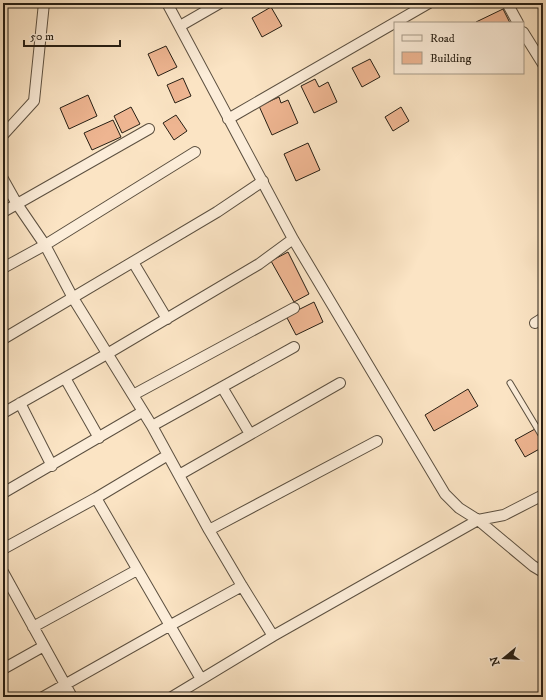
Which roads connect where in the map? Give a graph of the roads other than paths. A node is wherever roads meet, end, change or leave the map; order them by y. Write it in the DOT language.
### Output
graph roads {
  1 [pos="44,3"];
  2 [pos="167,3"];
  3 [pos="220,3"];
  4 [pos="429,3"];
  5 [pos="507,3"];
  6 [pos="396,22"];
  7 [pos="517,22"];
  8 [pos="394,23"];
  9 [pos="180,26"];
  10 [pos="524,34"];
  11 [pos="543,64"];
  12 [pos="228,119"];
  13 [pos="149,130"];
  14 [pos="3,135"];
  15 [pos="194,152"];
  16 [pos="3,179"];
  17 [pos="263,181"];
  18 [pos="17,204"];
  19 [pos="3,212"];
  20 [pos="293,239"];
  21 [pos="45,245"];
  22 [pos="134,262"];
  23 [pos="3,268"];
  24 [pos="73,298"];
  25 [pos="294,308"];
  26 [pos="167,318"];
  27 [pos="3,339"];
  28 [pos="294,346"];
  29 [pos="107,354"];
  30 [pos="64,378"];
  31 [pos="340,382"];
  32 [pos="510,383"];
  33 [pos="222,387"];
  34 [pos="133,395"];
  35 [pos="20,403"];
  36 [pos="142,412"];
  37 [pos="3,413"];
  38 [pos="152,426"];
  39 [pos="250,434"];
  40 [pos="99,438"];
  41 [pos="543,438"];
  42 [pos="377,441"];
  43 [pos="168,455"];
  44 [pos="52,466"];
  45 [pos="179,475"];
  46 [pos="3,493"];
  47 [pos="543,495"];
  48 [pos="96,498"];
  49 [pos="478,520"];
  50 [pos="209,530"];
  51 [pos="3,549"];
  52 [pos="137,570"];
  53 [pos="543,572"];
  54 [pos="4,575"];
  55 [pos="242,586"];
  56 [pos="169,626"];
  57 [pos="33,627"];
  58 [pos="274,636"];
  59 [pos="44,646"];
  60 [pos="3,669"];
  61 [pos="201,679"];
  62 [pos="65,685"];
  63 [pos="43,697"];
  64 [pos="72,697"];
  65 [pos="172,697"];
  1 -- 14 [label="street"];
  2 -- 9 [label="street"];
  3 -- 9 [label="street"];
  4 -- 6 [label="street"];
  5 -- 7 [label="street"];
  8 -- 12 [label="street"];
  9 -- 12 [label="street"];
  10 -- 11 [label="street"];
  12 -- 17 [label="street"];
  13 -- 18 [label="street"];
  15 -- 21 [label="street"];
  16 -- 18 [label="street"];
  17 -- 20 [label="street"];
  17 -- 22 [label="street"];
  18 -- 19 [label="street"];
  18 -- 21 [label="street"];
  20 -- 26 [label="street"];
  20 -- 49 [label="street"];
  21 -- 23 [label="street"];
  21 -- 24 [label="street"];
  22 -- 24 [label="street"];
  22 -- 26 [label="street"];
  24 -- 27 [label="street"];
  24 -- 29 [label="street"];
  25 -- 34 [label="street"];
  26 -- 29 [label="street"];
  28 -- 33 [label="street"];
  29 -- 30 [label="street"];
  29 -- 34 [label="street"];
  30 -- 35 [label="street"];
  30 -- 40 [label="street"];
  31 -- 39 [label="street"];
  32 -- 41 [label="lane"];
  33 -- 38 [label="street"];
  33 -- 39 [label="street"];
  34 -- 36 [label="street"];
  35 -- 37 [label="street"];
  35 -- 44 [label="street"];
  36 -- 38 [label="street"];
  36 -- 40 [label="street"];
  38 -- 43 [label="street"];
  39 -- 45 [label="street"];
  40 -- 44 [label="street"];
  42 -- 50 [label="street"];
  43 -- 45 [label="street"];
  43 -- 48 [label="street"];
  44 -- 46 [label="street"];
  45 -- 50 [label="street"];
  47 -- 49 [label="street"];
  48 -- 51 [label="street"];
  48 -- 52 [label="street"];
  49 -- 53 [label="street"];
  49 -- 58 [label="street"];
  50 -- 55 [label="street"];
  52 -- 56 [label="street"];
  52 -- 57 [label="street"];
  54 -- 57 [label="street"];
  55 -- 56 [label="street"];
  55 -- 58 [label="street"];
  56 -- 61 [label="street"];
  56 -- 62 [label="street"];
  57 -- 59 [label="street"];
  58 -- 61 [label="street"];
  59 -- 60 [label="street"];
  59 -- 62 [label="street"];
  61 -- 65 [label="street"];
  62 -- 63 [label="street"];
  62 -- 64 [label="street"];
}
